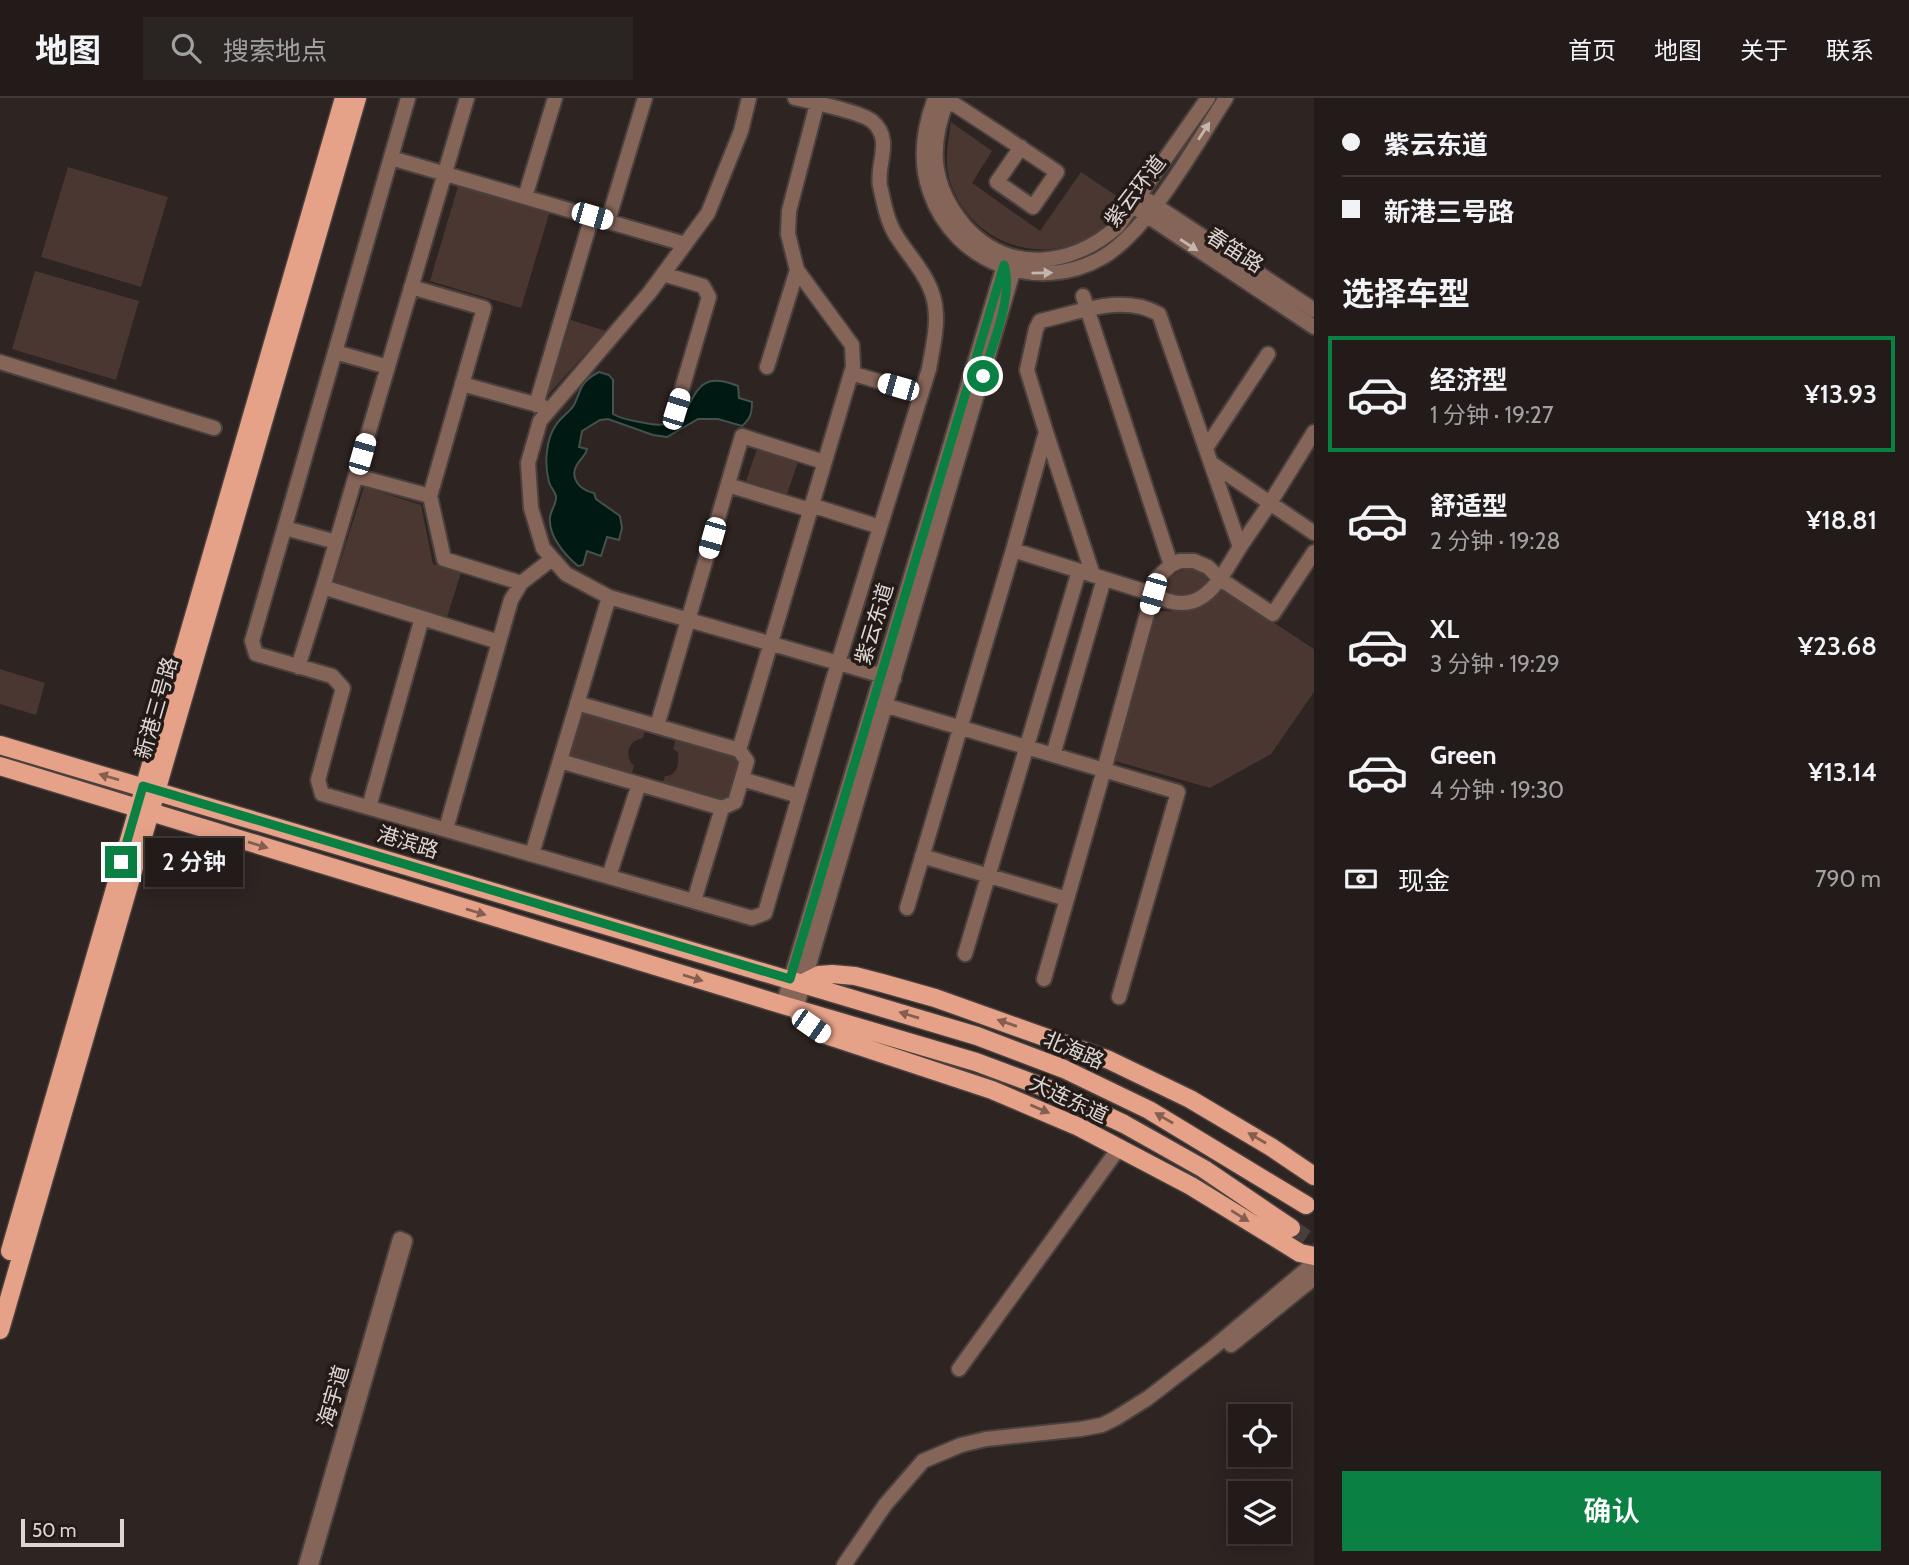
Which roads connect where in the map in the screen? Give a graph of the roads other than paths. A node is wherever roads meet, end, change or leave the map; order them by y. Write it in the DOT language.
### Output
graph roads {
  1 [pos="344,98"];
  2 [pos="357,98"];
  3 [pos="408,98"];
  4 [pos="467,98"];
  5 [pos="555,98"];
  6 [pos="645,98"];
  7 [pos="749,98"];
  8 [pos="796,98"];
  9 [pos="1208,98"];
  10 [pos="1226,98"];
  11 [pos="817,104"];
  12 [pos="944,104"];
  13 [pos="1021,147"];
  14 [pos="391,158"];
  15 [pos="445,173"];
  16 [pos="525,197"];
  17 [pos="1136,201"];
  18 [pos="1151,211"];
  19 [pos="592,216"];
  20 [pos="608,221"];
  21 [pos="685,244"];
  22 [pos="983,250"];
  23 [pos="1009,264"];
  24 [pos="797,270"];
  25 [pos="663,274"];
  26 [pos="411,287"];
  27 [pos="1000,299"];
  28 [pos="1085,303"];
  29 [pos="1314,310"];
  30 [pos="1314,327"];
  31 [pos="335,352"];
  32 [pos="1268,354"];
  33 [pos="0,362"];
  34 [pos="388,367"];
  35 [pos="767,367"];
  36 [pos="851,373"];
  37 [pos="462,384"];
  38 [pos="921,394"];
  39 [pos="543,407"];
  40 [pos="676,409"];
  41 [pos="214,428"];
  42 [pos="1046,432"];
  43 [pos="1314,432"];
  44 [pos="1206,448"];
  45 [pos="824,462"];
  46 [pos="1211,463"];
  47 [pos="356,475"];
  48 [pos="728,485"];
  49 [pos="430,496"];
  50 [pos="1270,503"];
  51 [pos="810,508"];
  52 [pos="880,527"];
  53 [pos="285,528"];
  54 [pos="1314,533"];
  55 [pos="336,542"];
  56 [pos="1240,547"];
  57 [pos="1013,550"];
  58 [pos="1314,552"];
  59 [pos="552,559"];
  60 [pos="1171,565"];
  61 [pos="1092,575"];
  62 [pos="1220,579"];
  63 [pos="521,583"];
  64 [pos="323,587"];
  65 [pos="1153,594"];
  66 [pos="609,597"];
  67 [pos="422,618"];
  68 [pos="689,619"];
  69 [pos="499,642"];
  70 [pos="770,642"];
  71 [pos="838,663"];
  72 [pos="298,667"];
  73 [pos="887,677"];
  74 [pos="577,703"];
  75 [pos="879,704"];
  76 [pos="657,726"];
  77 [pos="960,727"];
  78 [pos="163,742"];
  79 [pos="0,745"];
  80 [pos="1027,747"];
  81 [pos="739,750"];
  82 [pos="1053,755"];
  83 [pos="560,761"];
  84 [pos="0,766"];
  85 [pos="1104,770"];
  86 [pos="742,779"];
  87 [pos="639,784"];
  88 [pos="150,788"];
  89 [pos="799,796"];
  90 [pos="198,803"];
  91 [pos="369,807"];
  92 [pos="722,808"];
  93 [pos="143,810"];
  94 [pos="193,825"];
  95 [pos="446,829"];
  96 [pos="532,854"];
  97 [pos="922,856"];
  98 [pos="609,876"];
  99 [pos="988,876"];
  100 [pos="1067,899"];
  101 [pos="694,901"];
  102 [pos="907,908"];
  103 [pos="965,954"];
  104 [pos="1044,979"];
  105 [pos="796,981"];
  106 [pos="1119,997"];
  107 [pos="789,1007"];
  108 [pos="1119,1147"];
  109 [pos="1314,1176"];
  110 [pos="1306,1205"];
  111 [pos="1291,1228"];
  112 [pos="402,1240"];
  113 [pos="1314,1256"];
  114 [pos="1314,1264"];
  115 [pos="1314,1278"];
  116 [pos="0,1287"];
  117 [pos="0,1331"];
  118 [pos="959,1369"];
  119 [pos="909,1479"];
  120 [pos="309,1565"];
  121 [pos="844,1565"];
  1 -- 78 [label="main road, 新港三号路"];
  2 -- 78 [label="main road, 新港三号路"];
  3 -- 14 [label="street"];
  4 -- 15 [label="street"];
  5 -- 16 [label="street"];
  6 -- 20 [label="street"];
  7 -- 21 [label="street"];
  8 -- 11 [label="street"];
  9 -- 17 [label="street, 紫云环道"];
  18 -- 10 [label="street, 紫云环道, one-way"];
  11 -- 24 [label="street"];
  11 -- 38 [label="street"];
  12 -- 13 [label="street"];
  12 -- 22 [label="street, 紫云环道"];
  14 -- 15 [label="street"];
  14 -- 31 [label="street"];
  15 -- 16 [label="street"];
  15 -- 26 [label="street"];
  16 -- 19 [label="street"];
  17 -- 18 [label="street, 春笛路"];
  17 -- 23 [label="street, 紫云环道"];
  23 -- 18 [label="street, 紫云环道, one-way"];
  18 -- 29 [label="street, 春笛路"];
  18 -- 30 [label="street, 春笛路, one-way"];
  19 -- 20 [label="street"];
  19 -- 39 [label="street"];
  20 -- 21 [label="street"];
  21 -- 25 [label="street"];
  22 -- 23 [label="street, 紫云环道"];
  22 -- 27 [label="street"];
  23 -- 27 [label="street, 紫云东道"];
  24 -- 35 [label="street"];
  24 -- 36 [label="street"];
  25 -- 39 [label="street"];
  25 -- 40 [label="street"];
  26 -- 34 [label="street"];
  26 -- 37 [label="street"];
  27 -- 73 [label="street, 紫云东道"];
  28 -- 42 [label="street"];
  28 -- 44 [label="street"];
  28 -- 60 [label="street"];
  31 -- 34 [label="street"];
  31 -- 53 [label="street"];
  32 -- 44 [label="street"];
  33 -- 41 [label="street"];
  34 -- 47 [label="street"];
  36 -- 38 [label="street"];
  36 -- 45 [label="street"];
  37 -- 39 [label="street"];
  37 -- 49 [label="street"];
  38 -- 52 [label="street"];
  39 -- 59 [label="street"];
  42 -- 57 [label="street"];
  42 -- 61 [label="street"];
  43 -- 50 [label="street"];
  44 -- 46 [label="street"];
  45 -- 48 [label="street"];
  45 -- 51 [label="street"];
  46 -- 50 [label="street"];
  46 -- 56 [label="street"];
  47 -- 49 [label="street"];
  47 -- 55 [label="street"];
  48 -- 51 [label="street"];
  48 -- 68 [label="street"];
  49 -- 63 [label="street"];
  50 -- 54 [label="street"];
  50 -- 56 [label="street"];
  51 -- 52 [label="street"];
  51 -- 70 [label="street"];
  52 -- 71 [label="street"];
  53 -- 55 [label="street"];
  53 -- 72 [label="street"];
  55 -- 64 [label="street"];
  56 -- 62 [label="street"];
  57 -- 61 [label="street"];
  57 -- 77 [label="street"];
  58 -- 62 [label="street"];
  59 -- 63 [label="street"];
  59 -- 66 [label="street"];
  60 -- 62 [label="street"];
  60 -- 65 [label="street"];
  61 -- 65 [label="street"];
  61 -- 80 [label="street"];
  61 -- 82 [label="street"];
  62 -- 65 [label="street"];
  63 -- 69 [label="street"];
  64 -- 67 [label="street"];
  64 -- 72 [label="street"];
  65 -- 85 [label="street"];
  66 -- 68 [label="street"];
  66 -- 74 [label="street"];
  67 -- 69 [label="street"];
  67 -- 91 [label="street"];
  68 -- 70 [label="street"];
  68 -- 76 [label="street"];
  69 -- 95 [label="street"];
  70 -- 71 [label="street"];
  70 -- 81 [label="street"];
  71 -- 73 [label="street"];
  71 -- 89 [label="street"];
  72 -- 91 [label="street"];
  73 -- 75 [label="street, 紫云东道"];
  74 -- 76 [label="street"];
  74 -- 83 [label="street"];
  75 -- 77 [label="street"];
  75 -- 105 [label="street, 紫云东道"];
  76 -- 81 [label="street"];
  77 -- 80 [label="street"];
  77 -- 97 [label="street"];
  78 -- 88 [label="main road, 新港三号路"];
  78 -- 90 [label="main road"];
  88 -- 79 [label="main road, 港滨路, one-way"];
  80 -- 82 [label="street"];
  80 -- 99 [label="street"];
  81 -- 86 [label="street"];
  82 -- 85 [label="street"];
  83 -- 87 [label="street"];
  83 -- 96 [label="street"];
  84 -- 93 [label="main road"];
  85 -- 100 [label="street"];
  85 -- 106 [label="street"];
  86 -- 89 [label="street"];
  86 -- 92 [label="street"];
  87 -- 92 [label="street"];
  87 -- 98 [label="street"];
  88 -- 90 [label="main road, 港滨路"];
  88 -- 93 [label="main road, 新港三号路"];
  88 -- 94 [label="main road"];
  89 -- 101 [label="street"];
  90 -- 105 [label="main road, 港滨路"];
  91 -- 95 [label="street"];
  92 -- 101 [label="street"];
  93 -- 94 [label="main road"];
  93 -- 116 [label="main road, 新港三号路"];
  93 -- 117 [label="main road, 新港三号路"];
  94 -- 107 [label="main road, one-way"];
  95 -- 96 [label="street"];
  96 -- 98 [label="street"];
  97 -- 99 [label="street"];
  97 -- 102 [label="street"];
  98 -- 101 [label="street"];
  99 -- 100 [label="street"];
  99 -- 103 [label="street"];
  100 -- 104 [label="street"];
  105 -- 107 [label="street, 紫云东道"];
  109 -- 105 [label="main road, one-way"];
  110 -- 105 [label="main road, 北海路, one-way"];
  107 -- 108 [label="main road, 大连东道, one-way"];
  107 -- 111 [label="main road"];
  108 -- 113 [label="main road, 大连东道, one-way"];
  108 -- 118 [label="street"];
  112 -- 120 [label="street, 海宇道"];
  114 -- 119 [label="street"];
  115 -- 119 [label="street"];
  119 -- 121 [label="street"];
}
